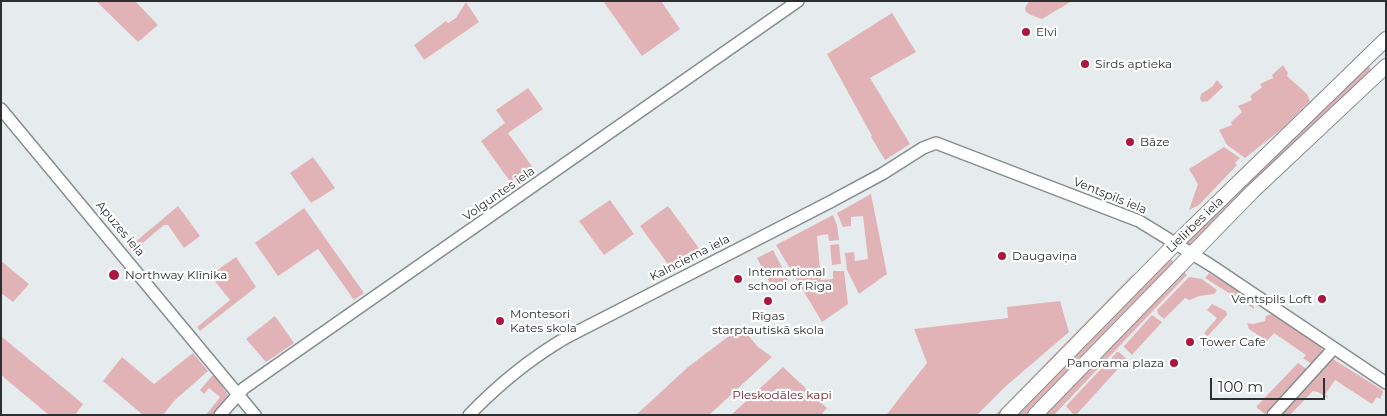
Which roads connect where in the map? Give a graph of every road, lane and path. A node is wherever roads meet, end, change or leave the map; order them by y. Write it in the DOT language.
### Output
graph roads {
  1 [pos="798,1"];
  2 [pos="1386,40"];
  3 [pos="1386,66"];
  4 [pos="1,109"];
  5 [pos="936,143"];
  6 [pos="1176,243"];
  7 [pos="1192,254"];
  8 [pos="1334,348"];
  9 [pos="1386,383"];
  10 [pos="238,394"];
  11 [pos="220,415"];
  12 [pos="255,415"];
  13 [pos="469,415"];
  14 [pos="1007,415"];
  15 [pos="1035,415"];
  16 [pos="1273,415"];
  1 -- 10 [label="street, Volguntes iela"];
  2 -- 6 [label="main road, Lielirbes iela"];
  3 -- 7 [label="main road, Lielirbes iela"];
  4 -- 10 [label="street, Apuzes iela"];
  5 -- 6 [label="street, Ventspils iela"];
  5 -- 13 [label="street, Kalnciema iela"];
  6 -- 7 [label="street, Ventspils iela"];
  6 -- 14 [label="main road, Lielirbes iela"];
  7 -- 8 [label="street, Ventspils iela"];
  7 -- 15 [label="main road, Lielirbes iela"];
  8 -- 9 [label="street, Ventspils iela"];
  8 -- 16 [label="street"];
  10 -- 11 [label="street, Volguntes iela"];
  10 -- 12 [label="street, Apuzes iela"];
}
